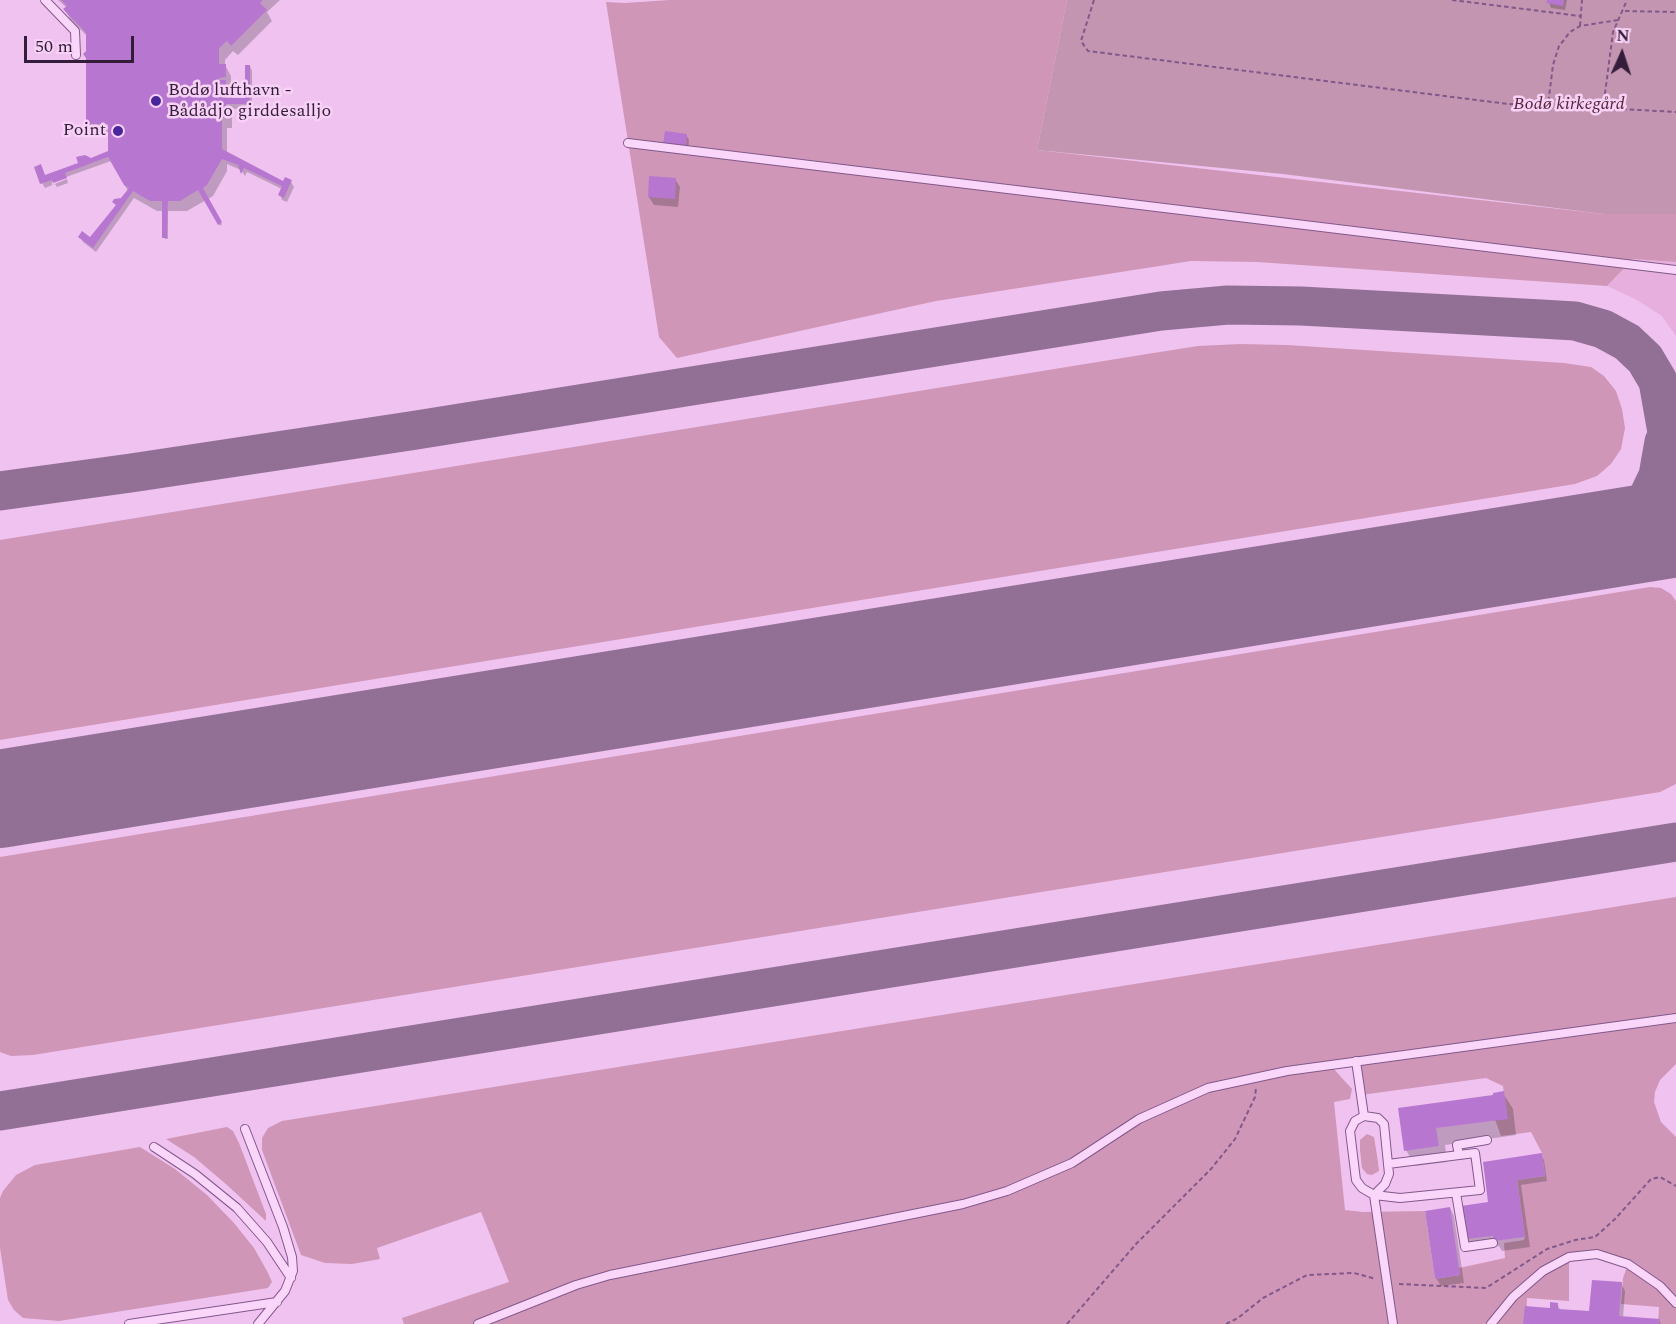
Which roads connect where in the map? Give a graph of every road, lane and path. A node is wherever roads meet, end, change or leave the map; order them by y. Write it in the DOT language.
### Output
graph roads {
  1 [pos="45,0"];
  2 [pos="1094,0"];
  3 [pos="1452,0"];
  4 [pos="1582,0"];
  5 [pos="1627,0"];
  6 [pos="1623,10"];
  7 [pos="1676,12"];
  8 [pos="1580,16"];
  9 [pos="1618,20"];
  10 [pos="1580,26"];
  11 [pos="76,55"];
  12 [pos="1548,105"];
  13 [pos="1603,110"];
  14 [pos="1676,112"];
  15 [pos="628,143"];
  16 [pos="1676,270"];
  17 [pos="1676,1018"];
  18 [pos="1356,1061"];
  19 [pos="1257,1077"];
  20 [pos="1364,1116"];
  21 [pos="245,1129"];
  22 [pos="1487,1140"];
  23 [pos="154,1147"];
  24 [pos="1459,1155"];
  25 [pos="1388,1164"];
  26 [pos="1676,1186"];
  27 [pos="1456,1193"];
  28 [pos="1374,1194"];
  29 [pos="1493,1243"];
  30 [pos="291,1278"];
  31 [pos="1386,1282"];
  32 [pos="277,1302"];
  33 [pos="1676,1303"];
  34 [pos="129,1324"];
  35 [pos="258,1324"];
  36 [pos="478,1324"];
  37 [pos="1067,1324"];
  38 [pos="1226,1324"];
  39 [pos="1393,1324"];
  40 [pos="1491,1324"];
  1 -- 11 [label="lane"];
  2 -- 12 [label="path"];
  3 -- 8 [label="path"];
  4 -- 8 [label="path"];
  5 -- 6 [label="path"];
  6 -- 7 [label="path"];
  6 -- 9 [label="path"];
  8 -- 10 [label="path"];
  9 -- 10 [label="path"];
  9 -- 13 [label="path"];
  10 -- 12 [label="path"];
  12 -- 13 [label="path"];
  13 -- 14 [label="path"];
  15 -- 16 [label="lane"];
  17 -- 18 [label="lane"];
  18 -- 19 [label="lane"];
  18 -- 20 [label="lane"];
  19 -- 36 [label="lane"];
  19 -- 37 [label="path"];
  20 -- 25 [label="lane"];
  20 -- 28 [label="lane"];
  21 -- 30 [label="lane"];
  22 -- 24 [label="lane"];
  23 -- 30 [label="lane"];
  24 -- 25 [label="lane"];
  24 -- 27 [label="lane"];
  25 -- 28 [label="lane"];
  26 -- 31 [label="path"];
  27 -- 28 [label="lane"];
  27 -- 29 [label="lane"];
  28 -- 31 [label="lane"];
  30 -- 32 [label="lane"];
  31 -- 38 [label="path"];
  31 -- 39 [label="lane"];
  32 -- 34 [label="lane"];
  32 -- 35 [label="lane"];
  33 -- 40 [label="lane"];
}
